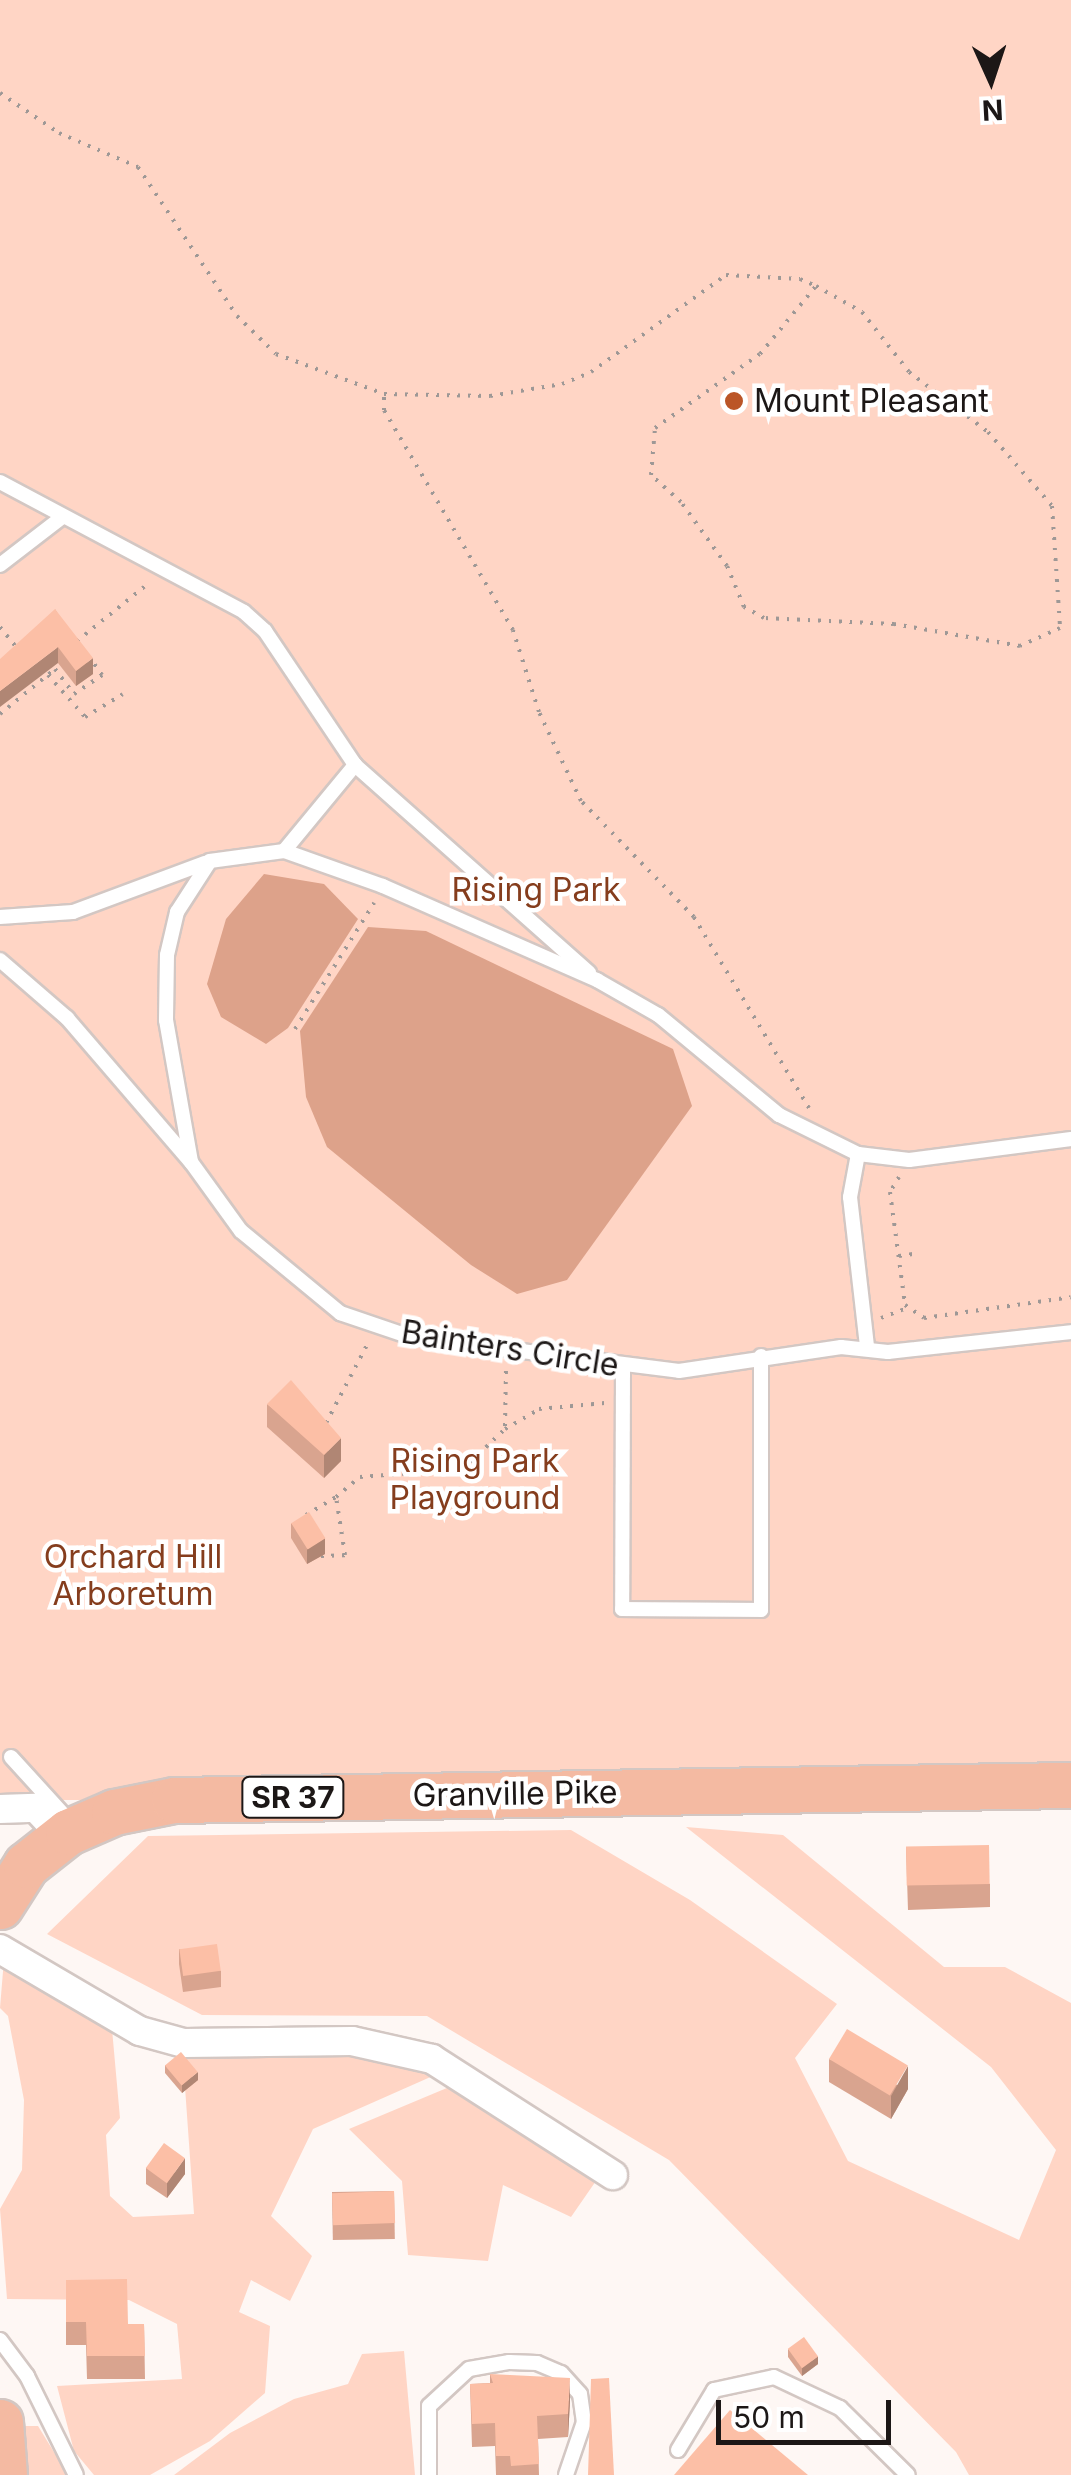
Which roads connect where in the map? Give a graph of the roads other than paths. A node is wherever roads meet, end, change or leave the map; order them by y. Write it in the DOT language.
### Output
graph roads {
  1 [pos="0,482"];
  2 [pos="61,518"];
  3 [pos="0,566"];
  4 [pos="356,765"];
  5 [pos="284,850"];
  6 [pos="210,861"];
  7 [pos="0,917"];
  8 [pos="0,960"];
  9 [pos="597,980"];
  10 [pos="1071,1139"];
  11 [pos="858,1154"];
  12 [pos="190,1162"];
  13 [pos="1071,1332"];
  14 [pos="867,1347"];
  15 [pos="761,1356"];
  16 [pos="623,1369"];
  17 [pos="11,1757"];
  18 [pos="1071,1785"];
  19 [pos="0,1809"];
  20 [pos="68,1832"];
  21 [pos="0,1906"];
  22 [pos="0,1949"];
  23 [pos="613,2175"];
  24 [pos="0,2340"];
  25 [pos="0,2422"];
  26 [pos="678,2450"];
  27 [pos="4,2475"];
  28 [pos="76,2475"];
  29 [pos="429,2475"];
  30 [pos="566,2475"];
  31 [pos="908,2475"];
  1 -- 2 [label="lane"];
  2 -- 3 [label="lane"];
  2 -- 4 [label="lane"];
  4 -- 5 [label="lane"];
  4 -- 9 [label="lane"];
  5 -- 6 [label="lane"];
  5 -- 9 [label="lane"];
  6 -- 7 [label="lane"];
  6 -- 12 [label="lane, Bainters Circle"];
  8 -- 12 [label="lane"];
  9 -- 11 [label="lane"];
  10 -- 11 [label="lane"];
  11 -- 14 [label="lane"];
  12 -- 16 [label="lane, Bainters Circle"];
  13 -- 14 [label="lane, Bainters Circle"];
  14 -- 15 [label="lane, Bainters Circle"];
  15 -- 16 [label="lane, Bainters Circle"];
  15 -- 16 [label="lane"];
  17 -- 20 [label="lane"];
  18 -- 20 [label="highway, Granville Pike / SR 37"];
  19 -- 20 [label="street"];
  20 -- 21 [label="highway, Granville Pike / SR 37"];
  22 -- 23 [label="street"];
  24 -- 28 [label="lane"];
  25 -- 27 [label="highway"];
  26 -- 31 [label="lane"];
  29 -- 30 [label="lane"];
}
